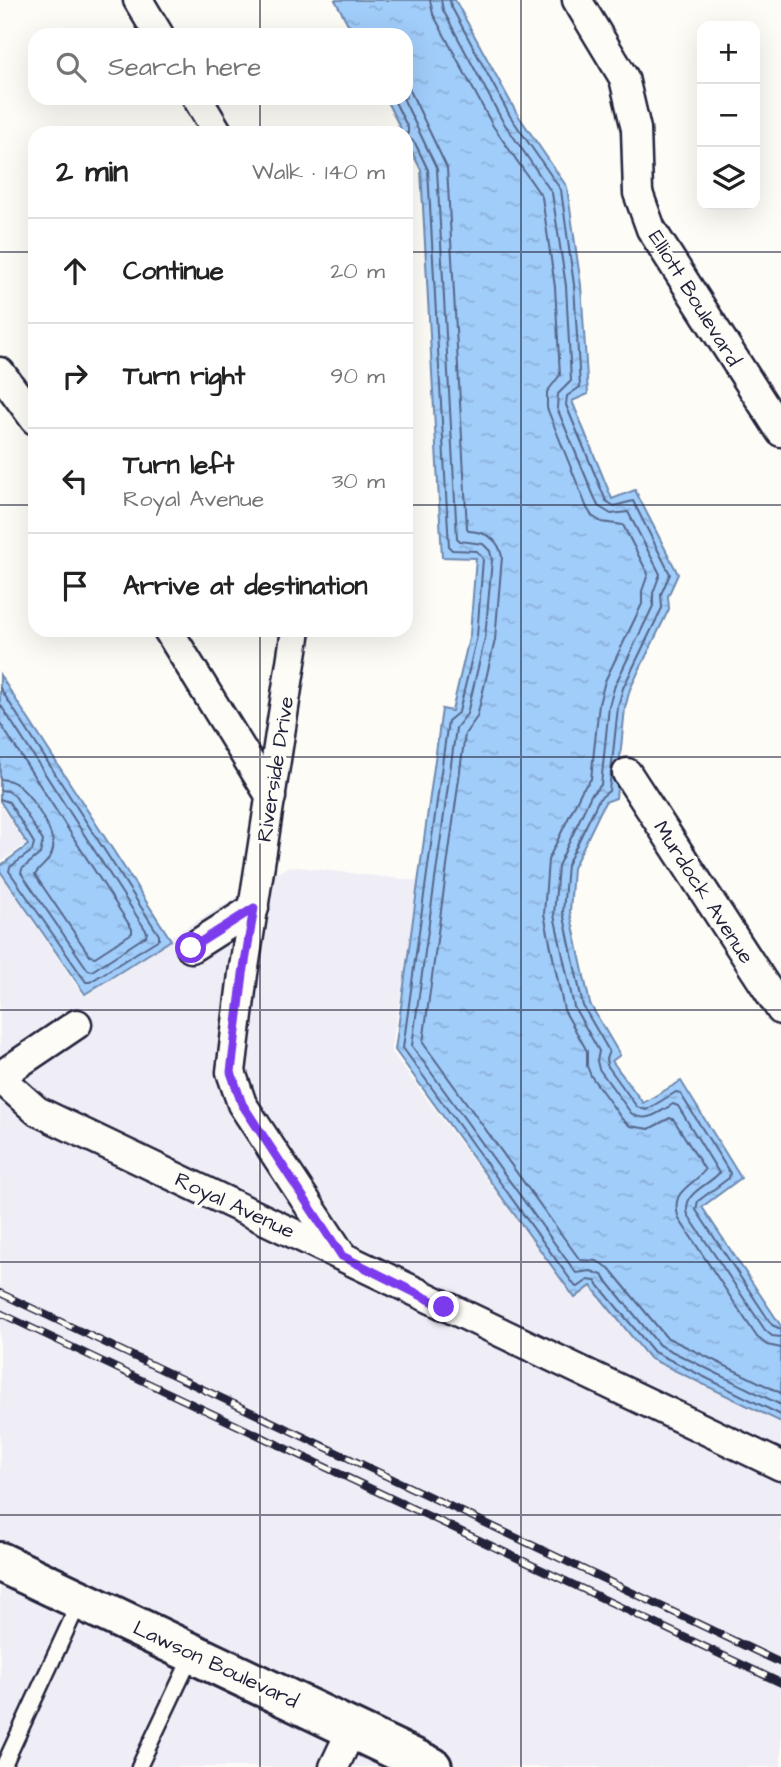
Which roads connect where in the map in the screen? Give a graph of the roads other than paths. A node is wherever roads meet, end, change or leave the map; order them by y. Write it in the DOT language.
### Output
graph roads {
  1 [pos="138,0"];
  2 [pos="577,0"];
  3 [pos="155,28"];
  4 [pos="201,105"];
  5 [pos="214,126"];
  6 [pos="0,372"];
  7 [pos="28,410"];
  8 [pos="781,432"];
  9 [pos="172,637"];
  10 [pos="295,637"];
  11 [pos="627,773"];
  12 [pos="271,797"];
  13 [pos="254,908"];
  14 [pos="191,948"];
  15 [pos="781,1010"];
  16 [pos="77,1024"];
  17 [pos="0,1077"];
  18 [pos="342,1256"];
  19 [pos="781,1466"];
  20 [pos="0,1562"];
  21 [pos="81,1600"];
  22 [pos="192,1654"];
  23 [pos="352,1729"];
  24 [pos="3,1767"];
  25 [pos="139,1767"];
  26 [pos="334,1767"];
  27 [pos="432,1767"];
  1 -- 3 [label="street"];
  2 -- 8 [label="street, Elliott Boulevard"];
  4 -- 5 [label="street"];
  6 -- 7 [label="street"];
  9 -- 12 [label="street"];
  10 -- 12 [label="street, Riverside Drive"];
  11 -- 15 [label="street, Murdock Avenue"];
  12 -- 13 [label="street, Riverside Drive"];
  13 -- 14 [label="street"];
  13 -- 18 [label="street, Riverside Drive"];
  16 -- 17 [label="street"];
  17 -- 18 [label="street, Royal Avenue"];
  18 -- 19 [label="street, Royal Avenue"];
  20 -- 21 [label="main road, Lawson Boulevard"];
  21 -- 22 [label="main road, Lawson Boulevard"];
  21 -- 24 [label="lane"];
  22 -- 23 [label="main road, Lawson Boulevard"];
  22 -- 25 [label="lane"];
  23 -- 26 [label="street"];
  23 -- 27 [label="main road, Lawson Boulevard"];
}
